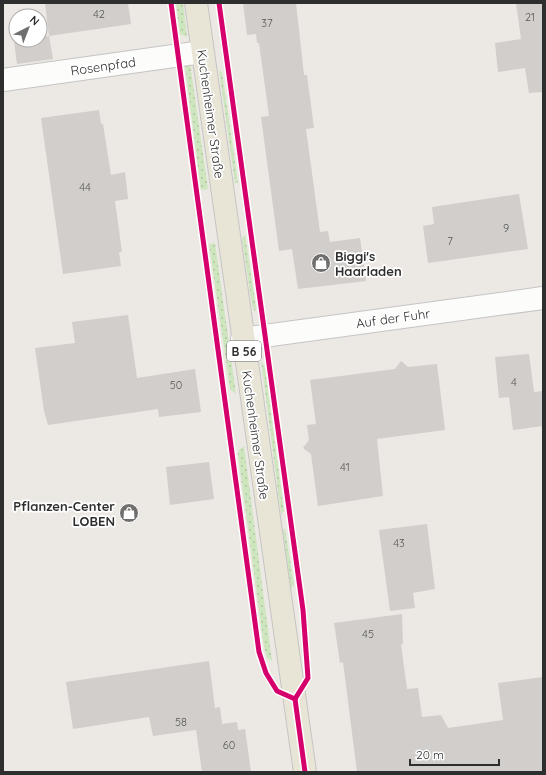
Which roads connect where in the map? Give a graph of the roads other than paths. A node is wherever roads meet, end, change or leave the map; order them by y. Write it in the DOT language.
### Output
graph roads {
  1 [pos="196,3"];
  2 [pos="202,52"];
  3 [pos="3,80"];
  4 [pos="543,298"];
  5 [pos="242,339"];
  6 [pos="305,772"];
  1 -- 2 [label="main road, Kuchenheimer Straße / B 56"];
  2 -- 3 [label="street, Rosenpfad"];
  2 -- 5 [label="main road, Kuchenheimer Straße / B 56"];
  4 -- 5 [label="street, Auf der Fuhr"];
  5 -- 6 [label="main road, Kuchenheimer Straße / B 56"];
}
